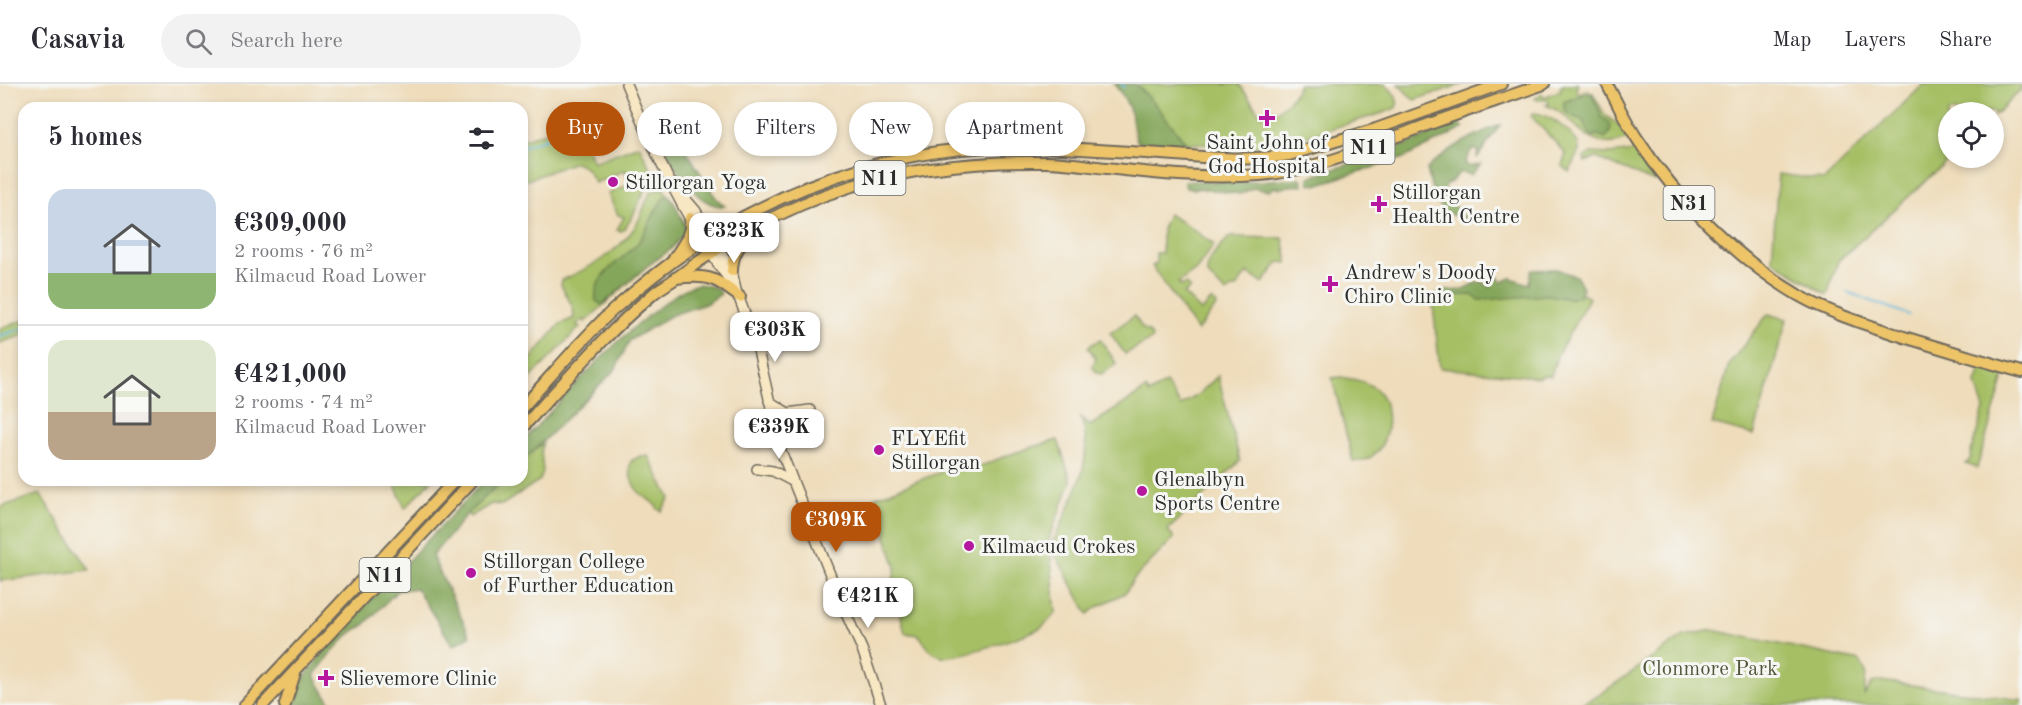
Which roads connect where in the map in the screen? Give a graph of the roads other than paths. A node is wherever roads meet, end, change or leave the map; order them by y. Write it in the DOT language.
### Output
graph roads {
  1 [pos="626,84"];
  2 [pos="1501,84"];
  3 [pos="1544,84"];
  4 [pos="1598,84"];
  5 [pos="1610,86"];
  6 [pos="672,183"];
  7 [pos="690,218"];
  8 [pos="754,227"];
  9 [pos="707,238"];
  10 [pos="715,250"];
  11 [pos="669,265"];
  12 [pos="732,272"];
  13 [pos="675,278"];
  14 [pos="738,294"];
  15 [pos="2022,372"];
  16 [pos="769,401"];
  17 [pos="528,402"];
  18 [pos="810,410"];
  19 [pos="528,421"];
  20 [pos="757,469"];
  21 [pos="792,481"];
  22 [pos="449,486"];
  23 [pos="467,486"];
  24 [pos="296,670"];
  25 [pos="245,705"];
  26 [pos="263,705"];
  27 [pos="285,705"];
  28 [pos="881,705"];
  1 -- 6 [label="main road"];
  2 -- 9 [label="highway, N11"];
  3 -- 8 [label="highway, N11"];
  4 -- 5 [label="highway, N31"];
  5 -- 15 [label="highway, N31"];
  6 -- 7 [label="main road"];
  6 -- 9 [label="main road"];
  7 -- 9 [label="main road"];
  7 -- 11 [label="highway"];
  8 -- 10 [label="highway, N11"];
  8 -- 12 [label="highway"];
  9 -- 10 [label="main road"];
  9 -- 11 [label="highway, N11"];
  10 -- 12 [label="main road"];
  10 -- 13 [label="highway, N11"];
  10 -- 14 [label="main road"];
  11 -- 17 [label="highway, N11"];
  12 -- 14 [label="main road"];
  13 -- 14 [label="highway"];
  13 -- 19 [label="highway, N11"];
  14 -- 16 [label="main road"];
  16 -- 18 [label="main road"];
  16 -- 21 [label="main road"];
  20 -- 21 [label="main road"];
  21 -- 28 [label="main road"];
  22 -- 25 [label="highway, N11"];
  23 -- 24 [label="highway, N11"];
  24 -- 26 [label="highway, N11"];
  24 -- 27 [label="highway, N11"];
}
